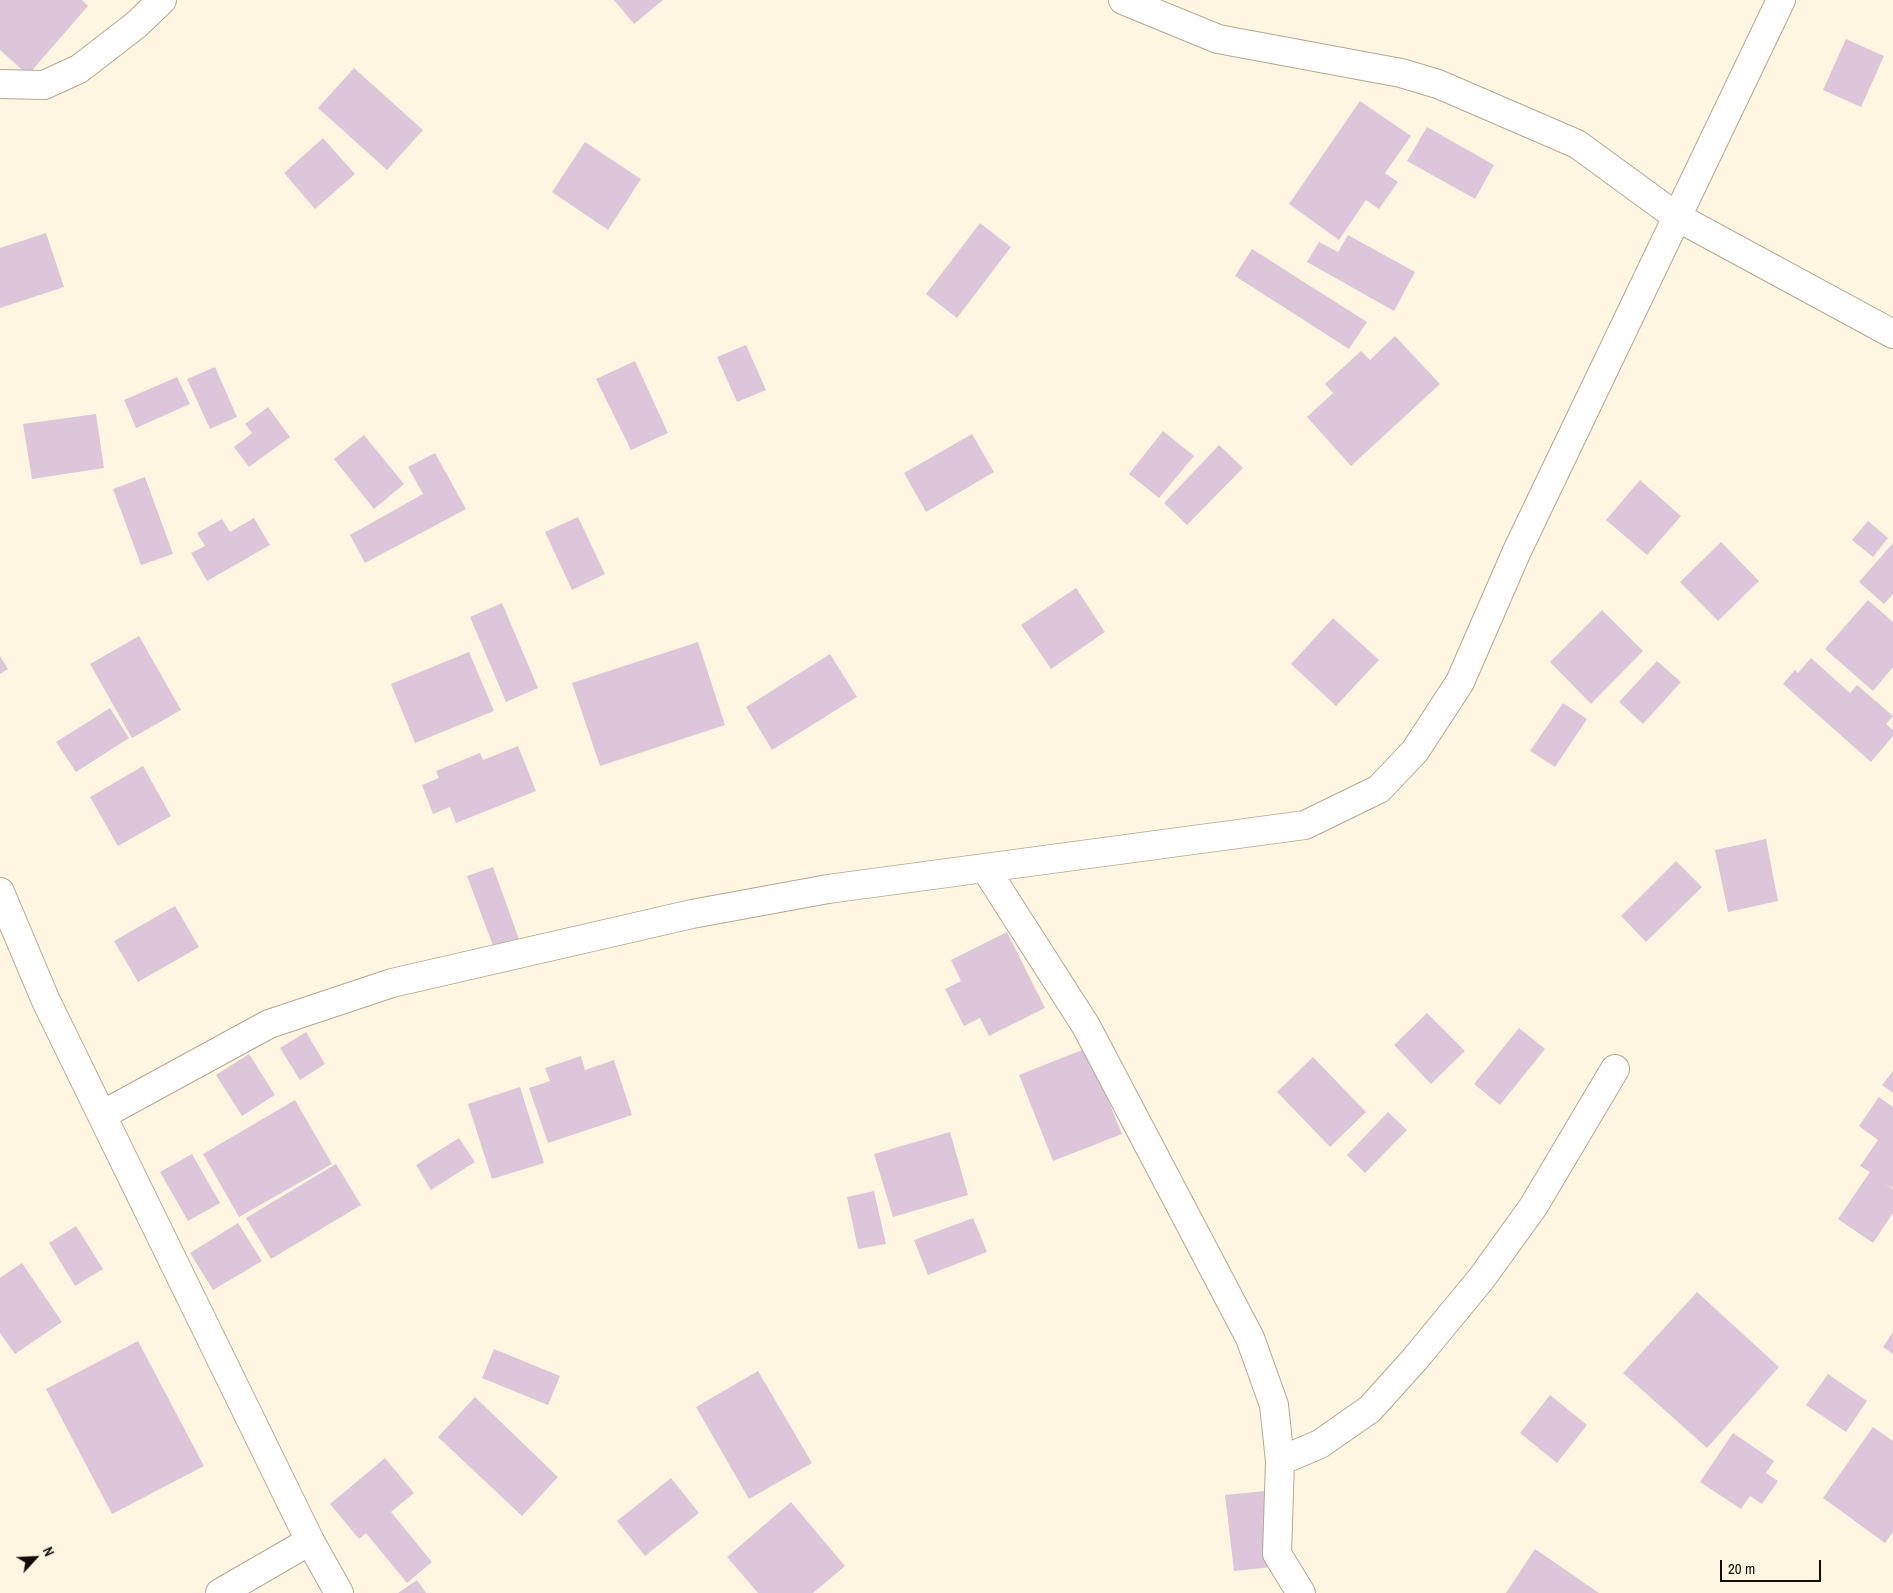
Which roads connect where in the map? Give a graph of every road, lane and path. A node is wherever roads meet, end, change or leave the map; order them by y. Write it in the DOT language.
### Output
graph roads {
  1 [pos="162,0"];
  2 [pos="1123,0"];
  3 [pos="1781,0"];
  4 [pos="0,84"];
  5 [pos="1677,217"];
  6 [pos="1893,334"];
  7 [pos="985,868"];
  8 [pos="0,892"];
  9 [pos="1615,1069"];
  10 [pos="102,1115"];
  11 [pos="1280,1461"];
  12 [pos="310,1541"];
  13 [pos="220,1593"];
  14 [pos="339,1593"];
  15 [pos="1301,1593"];
  1 -- 4 [label="street"];
  2 -- 5 [label="street"];
  3 -- 5 [label="street"];
  5 -- 6 [label="street"];
  5 -- 7 [label="street"];
  7 -- 10 [label="street"];
  7 -- 11 [label="street"];
  8 -- 10 [label="street"];
  9 -- 11 [label="street"];
  10 -- 12 [label="street"];
  11 -- 15 [label="street"];
  12 -- 13 [label="street"];
  12 -- 14 [label="street"];
}
